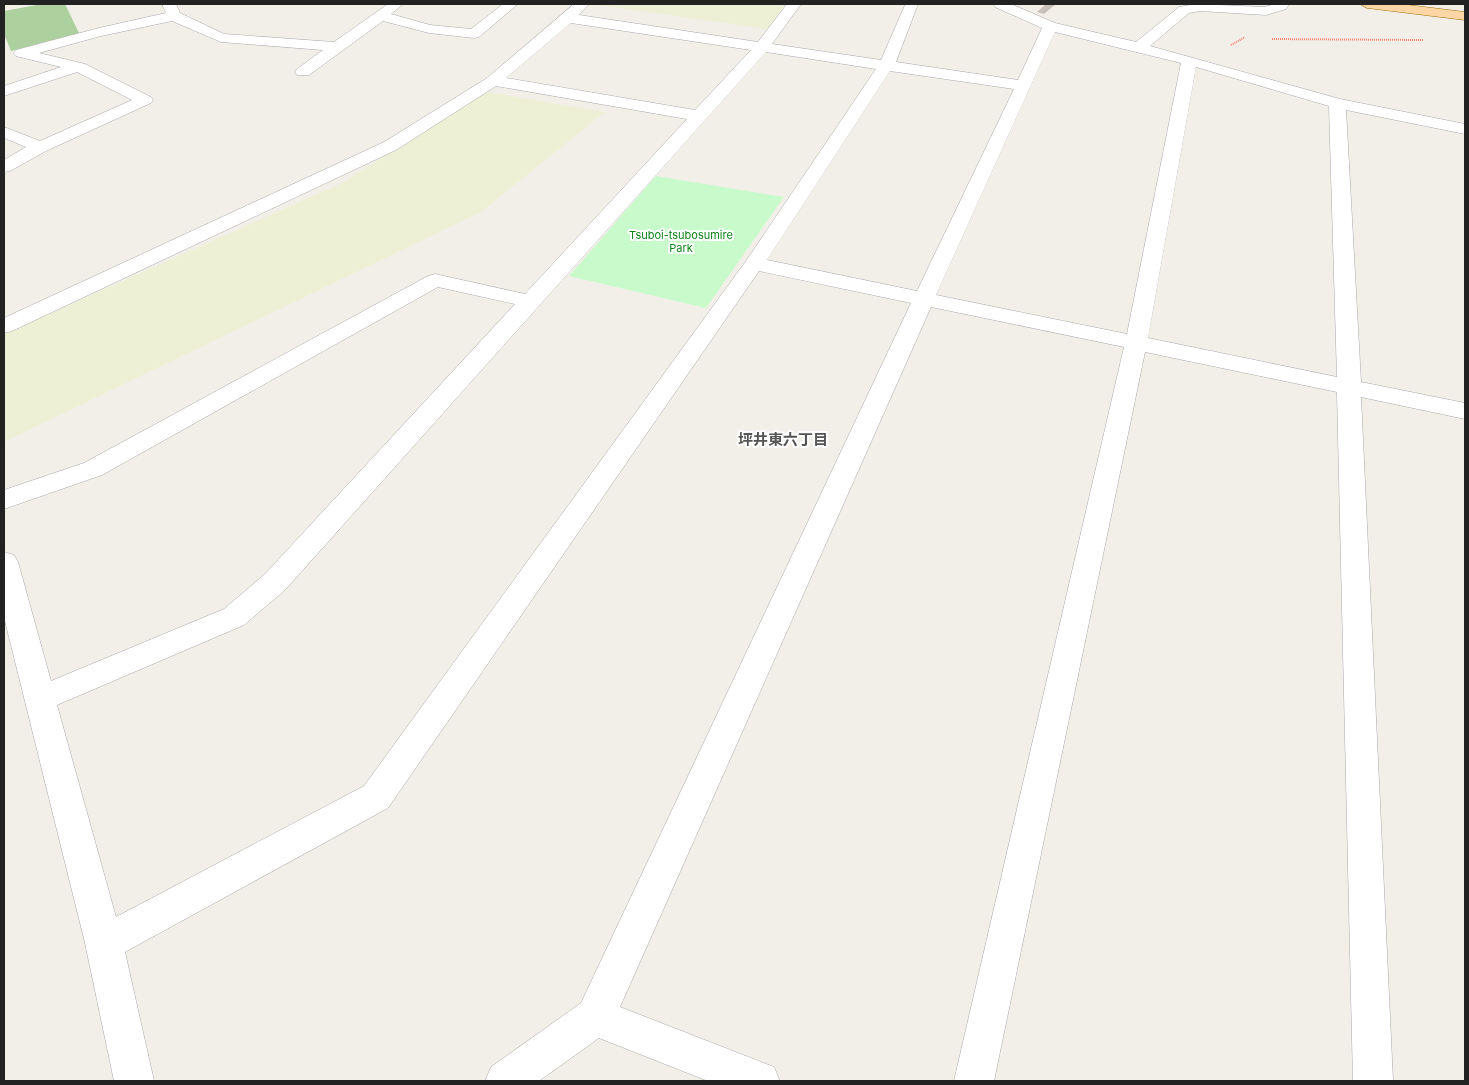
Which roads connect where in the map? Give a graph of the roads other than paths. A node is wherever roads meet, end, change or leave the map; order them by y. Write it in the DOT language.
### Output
graph roads {
  1 [pos="370,4"];
  2 [pos="511,4"];
  3 [pos="582,4"];
  4 [pos="794,4"];
  5 [pos="1000,4"];
  6 [pos="1282,4"];
  7 [pos="1368,4"];
  8 [pos="1406,4"];
  9 [pos="396,5"];
  10 [pos="912,5"];
  11 [pos="172,10"];
  12 [pos="1459,15"];
  13 [pos="381,16"];
  14 [pos="568,18"];
  15 [pos="1050,26"];
  16 [pos="763,46"];
  17 [pos="337,47"];
  18 [pos="1138,48"];
  19 [pos="21,53"];
  20 [pos="4,56"];
  21 [pos="1193,61"];
  22 [pos="888,64"];
  23 [pos="78,67"];
  24 [pos="304,72"];
  25 [pos="492,81"];
  26 [pos="1024,86"];
  27 [pos="4,91"];
  28 [pos="1337,103"];
  29 [pos="698,116"];
  30 [pos="1465,129"];
  31 [pos="4,132"];
  32 [pos="40,147"];
  33 [pos="4,167"];
  34 [pos="754,264"];
  35 [pos="924,299"];
  36 [pos="530,301"];
  37 [pos="4,326"];
  38 [pos="1136,343"];
  39 [pos="1349,387"];
  40 [pos="1465,411"];
  41 [pos="4,500"];
  42 [pos="4,562"];
  43 [pos="40,699"];
  44 [pos="104,943"];
  45 [pos="595,1017"];
  46 [pos="134,1081"];
  47 [pos="505,1081"];
  48 [pos="760,1081"];
  49 [pos="974,1081"];
  50 [pos="1373,1081"];
  1 -- 9 [label="street"];
  2 -- 13 [label="street"];
  3 -- 14 [label="street"];
  4 -- 16 [label="street"];
  5 -- 15 [label="street"];
  6 -- 18 [label="street"];
  7 -- 12 [label="main road"];
  8 -- 12 [label="main road"];
  9 -- 13 [label="street"];
  10 -- 22 [label="street"];
  11 -- 17 [label="street"];
  11 -- 19 [label="street"];
  13 -- 17 [label="street"];
  14 -- 16 [label="street"];
  14 -- 25 [label="street"];
  15 -- 18 [label="street"];
  15 -- 26 [label="street"];
  16 -- 22 [label="street"];
  16 -- 29 [label="street"];
  17 -- 24 [label="street"];
  18 -- 21 [label="street"];
  19 -- 20 [label="street"];
  19 -- 23 [label="street"];
  21 -- 28 [label="street"];
  21 -- 38 [label="street"];
  22 -- 26 [label="street"];
  22 -- 34 [label="street"];
  23 -- 27 [label="street"];
  23 -- 32 [label="street"];
  25 -- 29 [label="street"];
  25 -- 37 [label="street"];
  26 -- 35 [label="street"];
  28 -- 30 [label="street"];
  28 -- 39 [label="street"];
  29 -- 36 [label="street"];
  31 -- 32 [label="street"];
  32 -- 33 [label="street"];
  34 -- 35 [label="street"];
  34 -- 44 [label="street"];
  35 -- 38 [label="street"];
  35 -- 45 [label="street"];
  36 -- 41 [label="street"];
  36 -- 43 [label="street"];
  38 -- 39 [label="street"];
  38 -- 49 [label="street"];
  39 -- 40 [label="street"];
  39 -- 50 [label="street"];
  42 -- 43 [label="street"];
  43 -- 44 [label="street"];
  44 -- 46 [label="street"];
  45 -- 47 [label="street"];
  45 -- 48 [label="street"];
}
